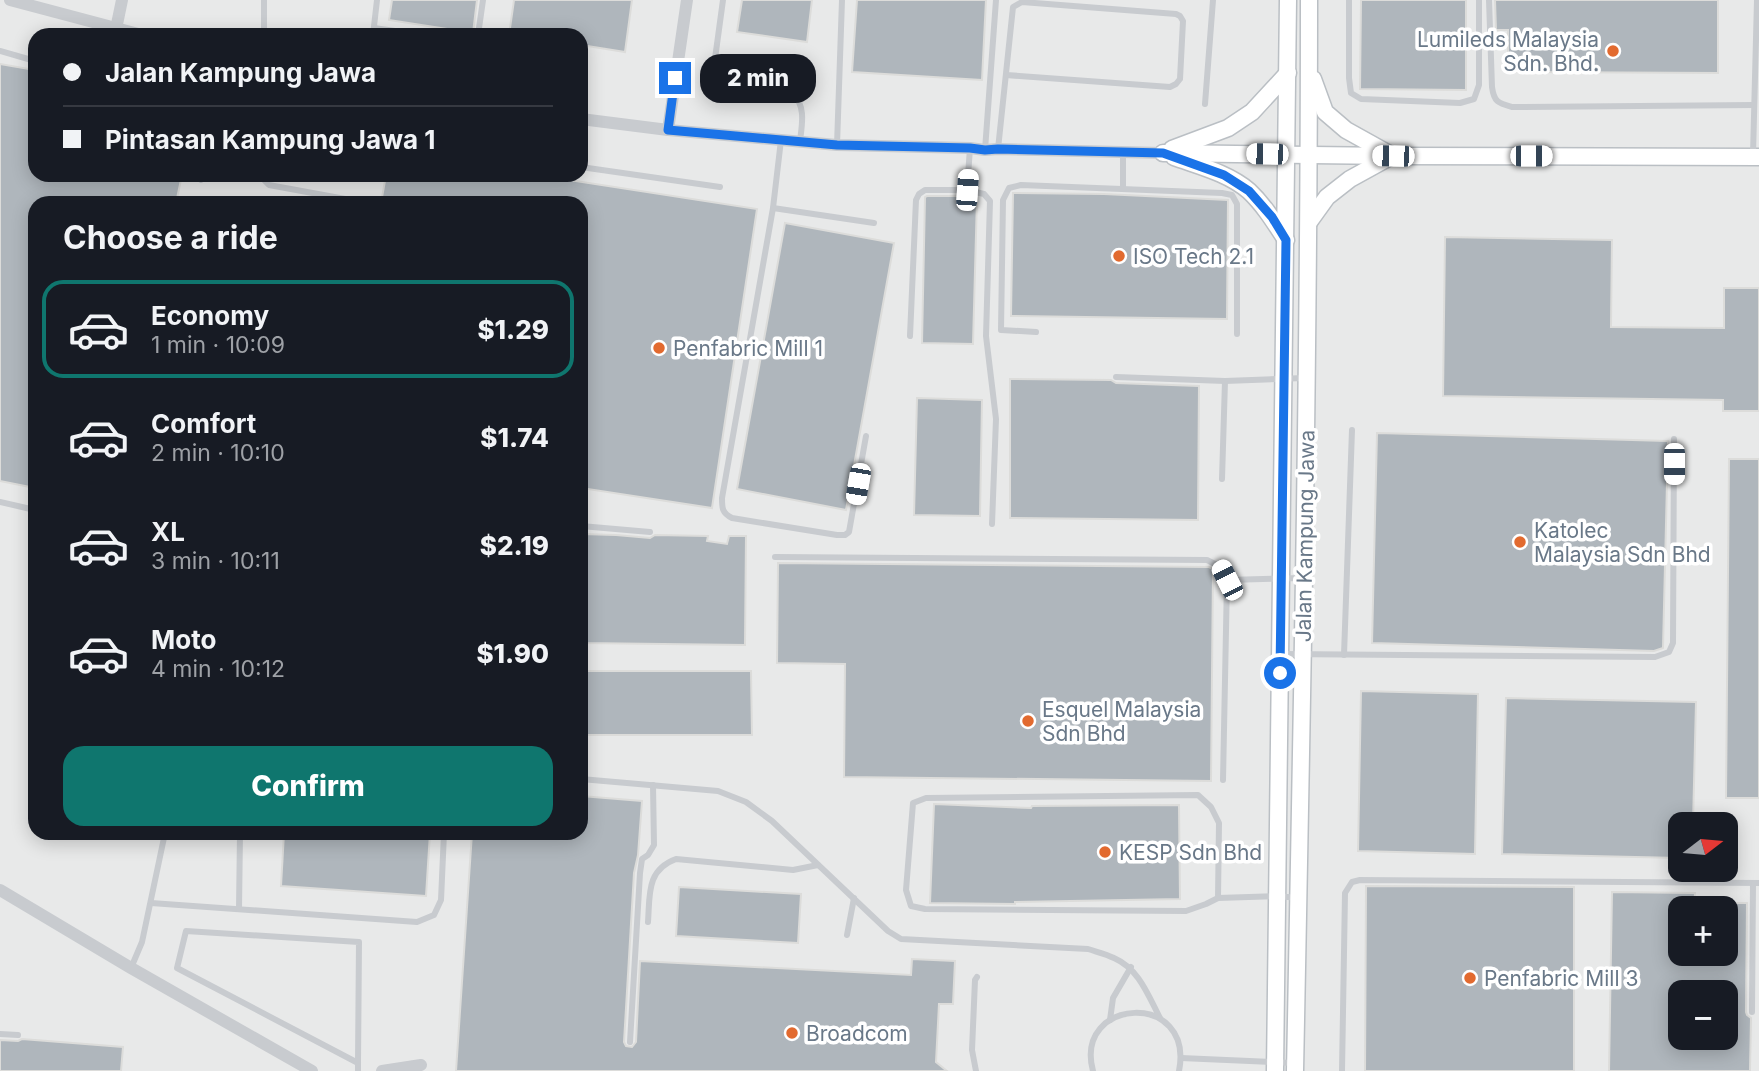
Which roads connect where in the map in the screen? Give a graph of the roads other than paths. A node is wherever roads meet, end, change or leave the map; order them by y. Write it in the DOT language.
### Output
graph roads {
  1 [pos="10,0"];
  2 [pos="122,0"];
  3 [pos="264,0"];
  4 [pos="377,0"];
  5 [pos="483,0"];
  6 [pos="687,0"];
  7 [pos="723,0"];
  8 [pos="842,0"];
  9 [pos="996,0"];
  10 [pos="1213,0"];
  11 [pos="1288,0"];
  12 [pos="1309,0"];
  13 [pos="1349,0"];
  14 [pos="1479,0"];
  15 [pos="1489,0"];
  16 [pos="1758,0"];
  17 [pos="112,28"];
  18 [pos="116,28"];
  19 [pos="264,28"];
  20 [pos="373,28"];
  21 [pos="479,28"];
  22 [pos="0,51"];
  23 [pos="28,59"];
  24 [pos="1309,69"];
  25 [pos="1288,73"];
  26 [pos="1006,75"];
  27 [pos="1205,104"];
  28 [pos="1754,106"];
  29 [pos="588,119"];
  30 [pos="668,130"];
  31 [pos="781,140"];
  32 [pos="800,142"];
  33 [pos="837,145"];
  34 [pos="970,148"];
  35 [pos="992,149"];
  36 [pos="1123,152"];
  37 [pos="1163,153"];
  38 [pos="1287,154"];
  39 [pos="1309,155"];
  40 [pos="1393,156"];
  41 [pos="1756,157"];
  42 [pos="588,168"];
  43 [pos="266,182"];
  44 [pos="720,187"];
  45 [pos="1124,189"];
  46 [pos="967,190"];
  47 [pos="322,196"];
  48 [pos="774,208"];
  49 [pos="1309,222"];
  50 [pos="874,223"];
  51 [pos="1286,240"];
  52 [pos="1036,332"];
  53 [pos="1237,334"];
  54 [pos="910,336"];
  55 [pos="1116,377"];
  56 [pos="1306,378"];
  57 [pos="1284,380"];
  58 [pos="1225,381"];
  59 [pos="1352,430"];
  60 [pos="866,436"];
  61 [pos="1674,439"];
  62 [pos="1222,479"];
  63 [pos="0,502"];
  64 [pos="28,508"];
  65 [pos="992,524"];
  66 [pos="588,527"];
  67 [pos="650,532"];
  68 [pos="775,557"];
  69 [pos="1282,578"];
  70 [pos="1304,578"];
  71 [pos="1227,580"];
  72 [pos="1281,654"];
  73 [pos="1303,655"];
  74 [pos="1344,655"];
  75 [pos="588,780"];
  76 [pos="1223,780"];
  77 [pos="653,785"];
  78 [pos="164,840"];
  79 [pos="240,840"];
  80 [pos="444,840"];
  81 [pos="818,865"];
  82 [pos="1756,883"];
  83 [pos="0,890"];
  84 [pos="1277,896"];
  85 [pos="854,898"];
  86 [pos="1218,898"];
  87 [pos="1299,898"];
  88 [pos="151,903"];
  89 [pos="239,909"];
  90 [pos="648,922"];
  91 [pos="847,935"];
  92 [pos="1130,967"];
  93 [pos="131,968"];
  94 [pos="977,977"];
  95 [pos="1752,1012"];
  96 [pos="1160,1018"];
  97 [pos="1110,1021"];
  98 [pos="0,1034"];
  99 [pos="18,1035"];
  100 [pos="630,1042"];
  101 [pos="1181,1058"];
  102 [pos="421,1065"];
  103 [pos="1275,1066"];
  104 [pos="358,1067"];
  105 [pos="1295,1067"];
  106 [pos="312,1071"];
  107 [pos="382,1071"];
  108 [pos="976,1071"];
  109 [pos="1093,1071"];
  110 [pos="1178,1071"];
  111 [pos="1342,1071"];
  1 -- 17 [label="street"];
  2 -- 18 [label="street"];
  3 -- 19 [label="lane"];
  4 -- 20 [label="lane"];
  5 -- 21 [label="lane"];
  6 -- 30 [label="street"];
  7 -- 32 [label="lane"];
  8 -- 33 [label="lane"];
  9 -- 35 [label="lane"];
  10 -- 27 [label="lane"];
  11 -- 25 [label="street, Jalan Kampung Jawa"];
  12 -- 24 [label="street, Jalan Kampung Jawa"];
  13 -- 14 [label="lane"];
  15 -- 28 [label="lane"];
  16 -- 28 [label="lane"];
  22 -- 23 [label="lane"];
  24 -- 39 [label="street, Jalan Kampung Jawa"];
  24 -- 40 [label="street"];
  25 -- 37 [label="street"];
  25 -- 38 [label="street, Jalan Kampung Jawa"];
  26 -- 26 [label="lane"];
  26 -- 35 [label="lane"];
  28 -- 41 [label="lane"];
  29 -- 30 [label="street"];
  30 -- 31 [label="street"];
  31 -- 32 [label="street"];
  31 -- 48 [label="lane"];
  32 -- 33 [label="street"];
  33 -- 34 [label="street"];
  34 -- 35 [label="street"];
  34 -- 46 [label="lane"];
  35 -- 36 [label="street"];
  36 -- 37 [label="street"];
  36 -- 45 [label="lane"];
  37 -- 38 [label="street"];
  37 -- 51 [label="street"];
  38 -- 39 [label="street"];
  38 -- 51 [label="street, Jalan Kampung Jawa"];
  39 -- 40 [label="street"];
  39 -- 49 [label="street, Jalan Kampung Jawa"];
  40 -- 41 [label="street"];
  40 -- 49 [label="street"];
  42 -- 44 [label="lane"];
  43 -- 47 [label="lane"];
  45 -- 52 [label="lane"];
  45 -- 53 [label="lane"];
  46 -- 54 [label="lane"];
  46 -- 65 [label="lane"];
  48 -- 50 [label="lane"];
  48 -- 60 [label="lane"];
  49 -- 56 [label="street, Jalan Kampung Jawa"];
  51 -- 57 [label="street, Jalan Kampung Jawa"];
  55 -- 58 [label="lane"];
  56 -- 57 [label="lane"];
  56 -- 70 [label="street, Jalan Kampung Jawa"];
  57 -- 58 [label="lane"];
  57 -- 69 [label="street, Jalan Kampung Jawa"];
  58 -- 62 [label="lane"];
  59 -- 74 [label="lane"];
  61 -- 74 [label="lane"];
  63 -- 64 [label="lane"];
  66 -- 67 [label="lane"];
  68 -- 71 [label="lane"];
  69 -- 70 [label="lane"];
  69 -- 71 [label="lane"];
  69 -- 72 [label="street, Jalan Kampung Jawa"];
  70 -- 73 [label="street, Jalan Kampung Jawa"];
  71 -- 76 [label="lane"];
  72 -- 73 [label="lane"];
  72 -- 84 [label="street, Jalan Kampung Jawa"];
  73 -- 74 [label="lane"];
  73 -- 87 [label="street, Jalan Kampung Jawa"];
  75 -- 77 [label="lane"];
  77 -- 81 [label="lane"];
  77 -- 100 [label="lane"];
  78 -- 88 [label="lane"];
  79 -- 89 [label="lane"];
  80 -- 89 [label="lane"];
  81 -- 85 [label="lane"];
  81 -- 90 [label="lane"];
  82 -- 95 [label="lane"];
  82 -- 111 [label="lane"];
  83 -- 93 [label="street"];
  84 -- 86 [label="lane"];
  84 -- 87 [label="lane"];
  84 -- 103 [label="street, Jalan Kampung Jawa"];
  85 -- 91 [label="lane"];
  85 -- 92 [label="lane"];
  86 -- 86 [label="lane"];
  87 -- 105 [label="street, Jalan Kampung Jawa"];
  88 -- 89 [label="lane"];
  88 -- 93 [label="lane"];
  92 -- 96 [label="lane"];
  92 -- 97 [label="lane"];
  93 -- 106 [label="street"];
  94 -- 108 [label="lane"];
  96 -- 97 [label="lane"];
  96 -- 101 [label="lane"];
  97 -- 109 [label="lane"];
  98 -- 99 [label="lane"];
  101 -- 103 [label="lane"];
  101 -- 110 [label="lane"];
  102 -- 107 [label="street"];
  103 -- 105 [label="lane"];
  104 -- 104 [label="lane"];
}
